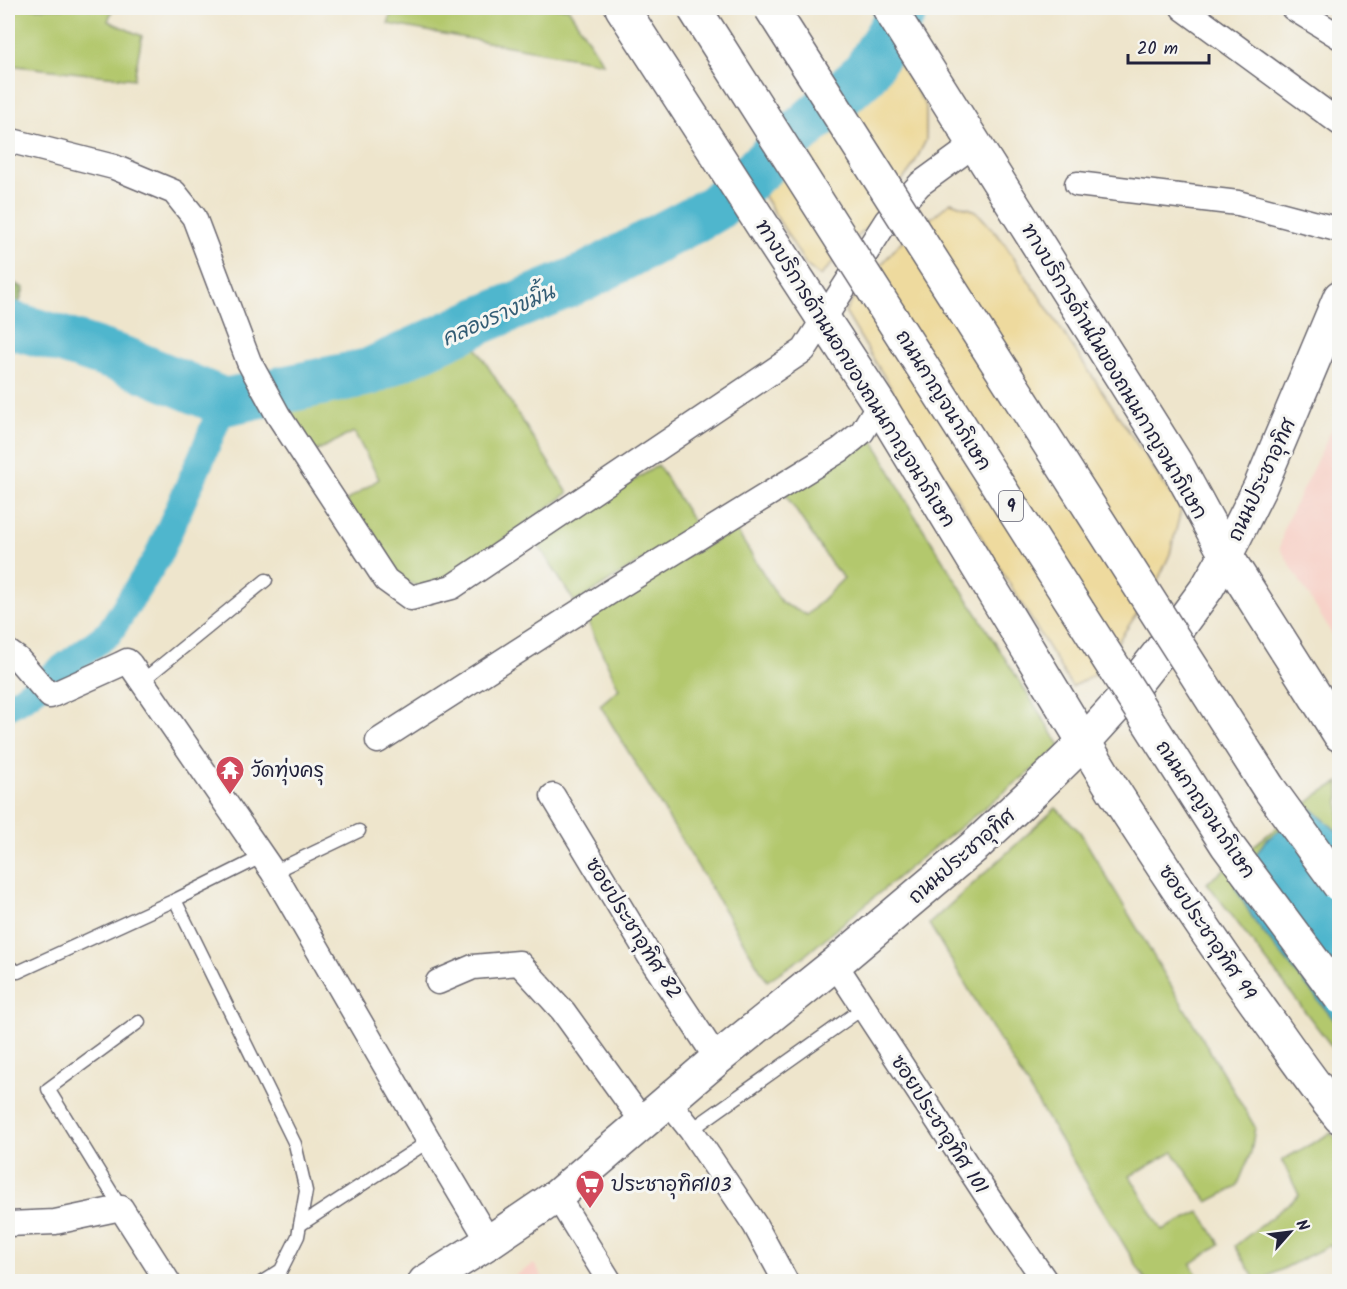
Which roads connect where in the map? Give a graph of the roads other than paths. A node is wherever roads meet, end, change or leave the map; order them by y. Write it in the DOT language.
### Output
graph roads {
  1 [pos="622,8"];
  2 [pos="694,8"];
  3 [pos="771,8"];
  4 [pos="889,8"];
  5 [pos="1183,8"];
  6 [pos="1293,8"];
  7 [pos="1340,37"];
  8 [pos="1340,123"];
  9 [pos="8,140"];
  10 [pos="975,144"];
  11 [pos="1077,184"];
  12 [pos="1340,230"];
  13 [pos="1340,297"];
  14 [pos="824,319"];
  15 [pos="879,404"];
  16 [pos="1226,555"];
  17 [pos="266,580"];
  18 [pos="13,655"];
  19 [pos="142,681"];
  20 [pos="1340,735"];
  21 [pos="378,741"];
  22 [pos="1084,742"];
  23 [pos="553,796"];
  24 [pos="359,831"];
  25 [pos="268,864"];
  26 [pos="1340,886"];
  27 [pos="176,900"];
  28 [pos="835,964"];
  29 [pos="8,966"];
  30 [pos="438,982"];
  31 [pos="1340,997"];
  32 [pos="863,1008"];
  33 [pos="139,1022"];
  34 [pos="717,1059"];
  35 [pos="668,1101"];
  36 [pos="1340,1117"];
  37 [pos="643,1122"];
  38 [pos="691,1130"];
  39 [pos="429,1141"];
  40 [pos="557,1196"];
  41 [pos="121,1208"];
  42 [pos="8,1224"];
  43 [pos="300,1225"];
  44 [pos="489,1242"];
  45 [pos="168,1281"];
  46 [pos="262,1281"];
  47 [pos="425,1281"];
  48 [pos="610,1281"];
  49 [pos="786,1281"];
  50 [pos="1046,1281"];
  1 -- 14 [label="main road, ทางบริการด้านนอกของถนนกาญจนาภิเษก"];
  2 -- 31 [label="main road, ถนนกาญจนาภิเษก / 9, bridge"];
  3 -- 26 [label="main road, bridge"];
  4 -- 10 [label="main road, ทางบริการด้านในของถนนกาญจนาภิเษก"];
  5 -- 8 [label="street"];
  6 -- 7 [label="street"];
  9 -- 14 [label="street"];
  10 -- 14 [label="street"];
  10 -- 16 [label="main road, ทางบริการด้านในของถนนกาญจนาภิเษก"];
  11 -- 12 [label="street"];
  13 -- 16 [label="main road, ถนนประชาอุทิศ"];
  14 -- 15 [label="main road, ทางบริการด้านนอกของถนนกาญจนาภิเษก"];
  15 -- 21 [label="street"];
  15 -- 22 [label="main road, ทางบริการด้านนอกของถนนกาญจนาภิเษก"];
  16 -- 20 [label="main road, ทางบริการด้านในของถนนกาญจนาภิเษก"];
  16 -- 22 [label="main road, ถนนประชาอุทิศ"];
  17 -- 19 [label="lane"];
  18 -- 19 [label="street"];
  19 -- 25 [label="street"];
  22 -- 28 [label="main road, ถนนประชาอุทิศ"];
  22 -- 36 [label="main road, ซอยประชาอุทิศ 99"];
  23 -- 34 [label="street, ซอยประชาอุทิศ 82"];
  24 -- 25 [label="lane"];
  25 -- 27 [label="lane"];
  25 -- 39 [label="street"];
  27 -- 29 [label="lane"];
  27 -- 43 [label="lane"];
  28 -- 32 [label="street, ซอยประชาอุทิศ 101"];
  28 -- 34 [label="main road, ถนนประชาอุทิศ"];
  30 -- 37 [label="street"];
  32 -- 38 [label="lane"];
  32 -- 50 [label="street, ซอยประชาอุทิศ 101"];
  33 -- 41 [label="lane"];
  34 -- 35 [label="main road, ถนนประชาอุทิศ"];
  35 -- 37 [label="main road, ถนนประชาอุทิศ"];
  35 -- 38 [label="street"];
  37 -- 40 [label="main road, ถนนประชาอุทิศ"];
  38 -- 49 [label="street"];
  39 -- 43 [label="lane"];
  39 -- 44 [label="street"];
  40 -- 44 [label="main road, ถนนประชาอุทิศ"];
  40 -- 48 [label="street"];
  41 -- 42 [label="street"];
  41 -- 45 [label="street"];
  43 -- 46 [label="lane"];
  44 -- 47 [label="main road, ถนนประชาอุทิศ"];
}
